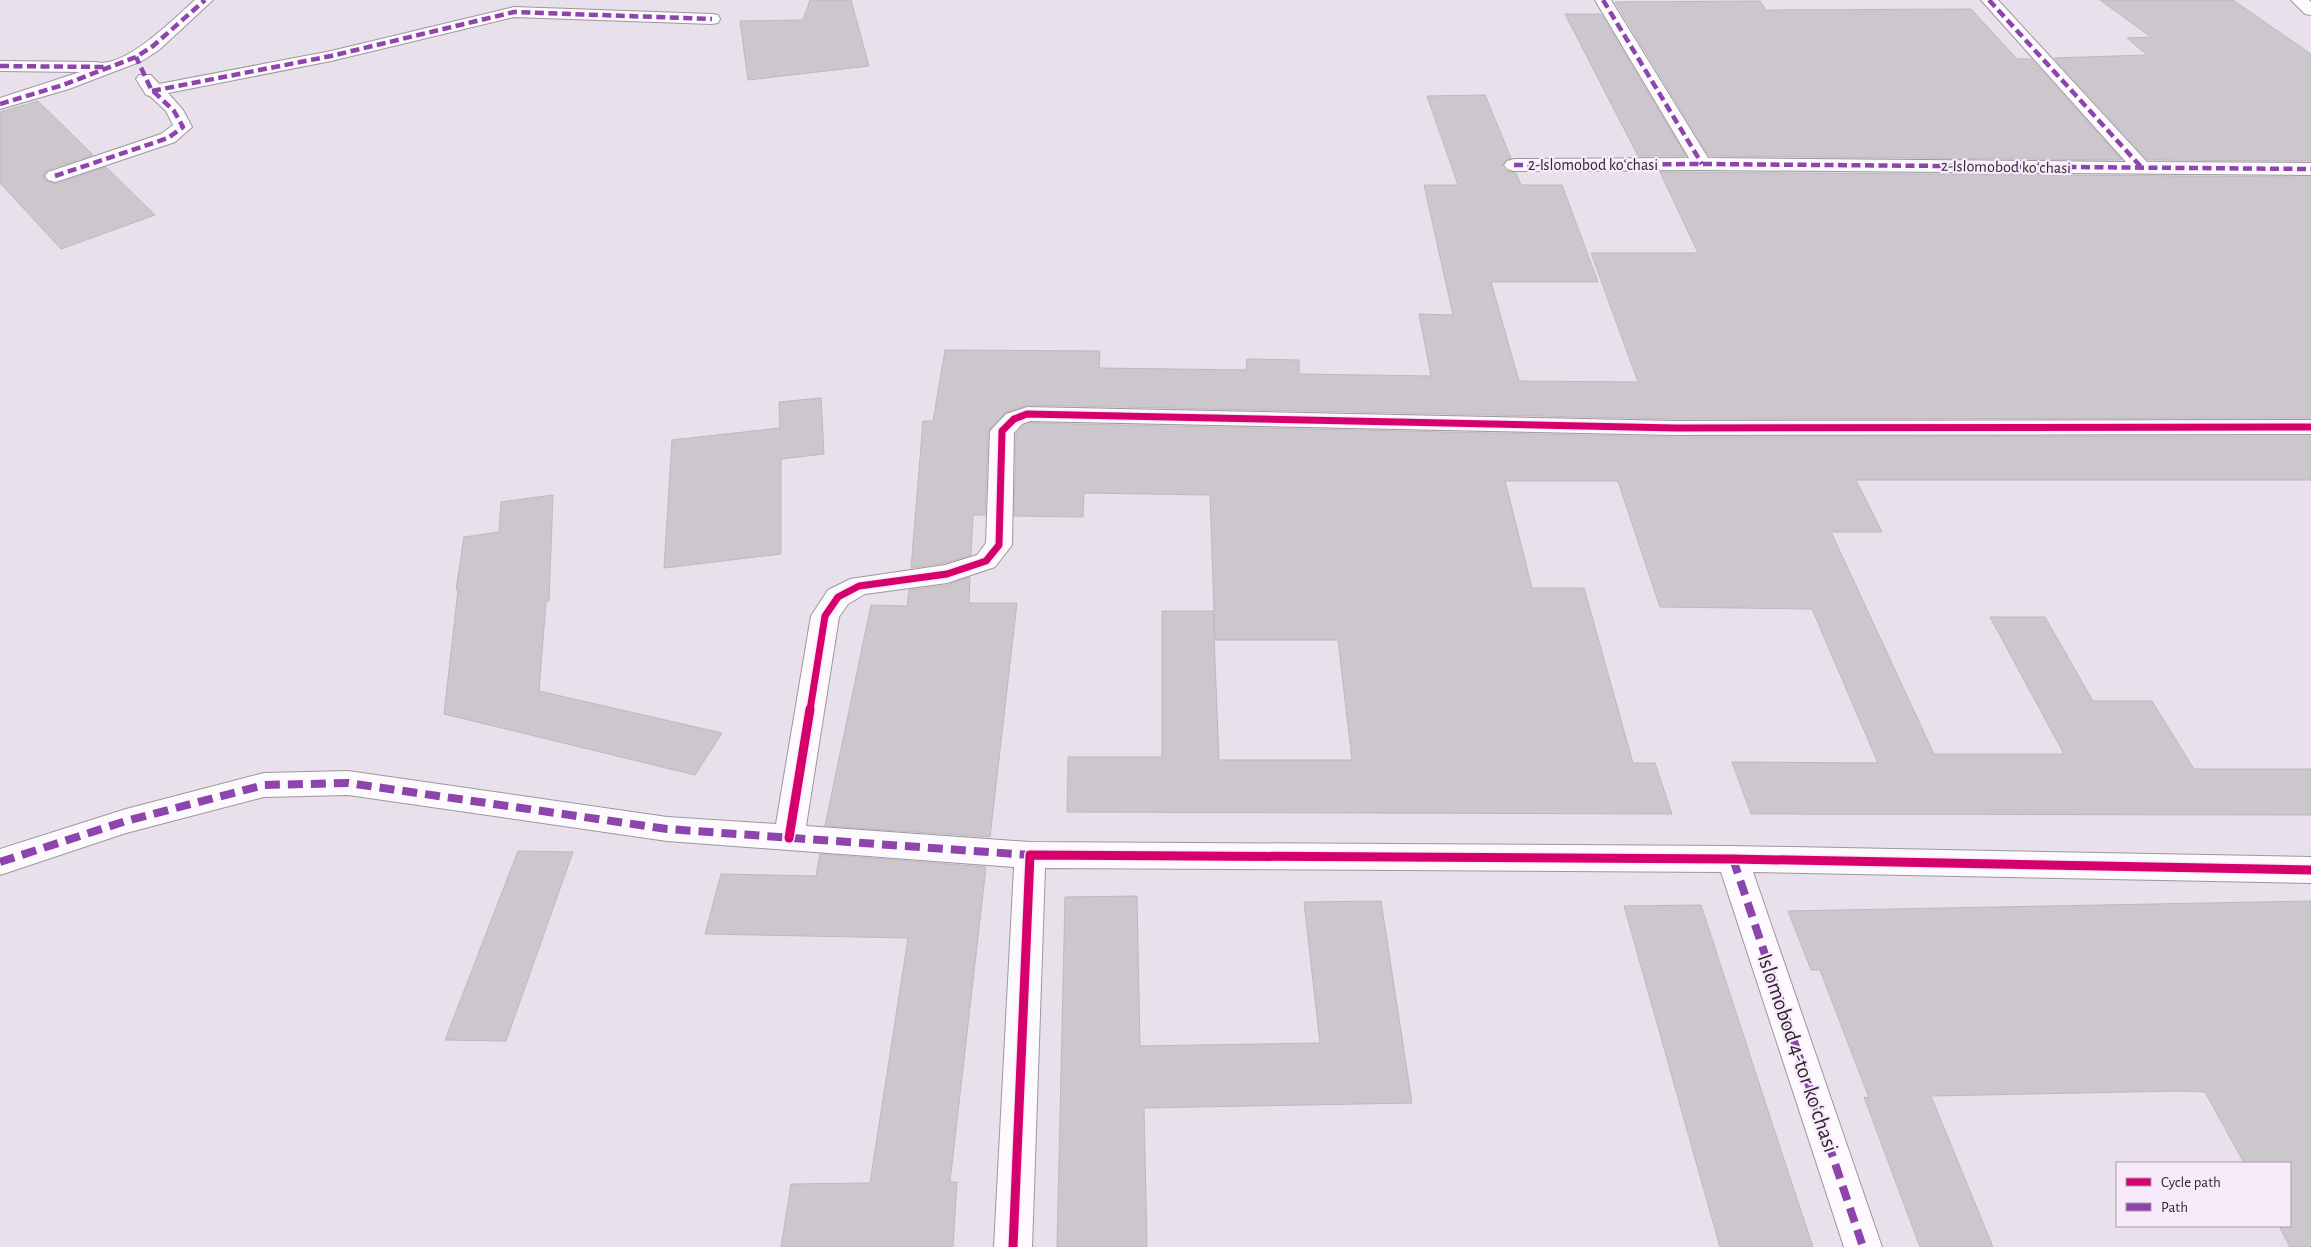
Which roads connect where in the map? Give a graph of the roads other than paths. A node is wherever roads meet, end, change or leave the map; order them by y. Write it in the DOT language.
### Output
graph roads {
  1 [pos="204,0"];
  2 [pos="1603,0"];
  3 [pos="1989,0"];
  4 [pos="2300,0"];
  5 [pos="2311,10"];
  6 [pos="712,19"];
  7 [pos="136,57"];
  8 [pos="0,66"];
  9 [pos="110,67"];
  10 [pos="152,90"];
  11 [pos="0,104"];
  12 [pos="1702,164"];
  13 [pos="1514,165"];
  14 [pos="2142,168"];
  15 [pos="2311,170"];
  16 [pos="55,176"];
  17 [pos="2311,427"];
  18 [pos="789,838"];
  19 [pos="1030,855"];
  20 [pos="1732,859"];
  21 [pos="0,862"];
  22 [pos="2311,870"];
  23 [pos="1013,1247"];
  24 [pos="1863,1247"];
  1 -- 7 [label="street"];
  2 -- 12 [label="street"];
  3 -- 14 [label="street"];
  4 -- 5 [label="street"];
  6 -- 10 [label="street"];
  7 -- 9 [label="street"];
  7 -- 10 [label="street"];
  8 -- 9 [label="street"];
  9 -- 11 [label="street"];
  10 -- 16 [label="street"];
  12 -- 13 [label="street, 2-Islomobod koʻchasi"];
  12 -- 14 [label="street, 2-Islomobod koʻchasi"];
  14 -- 15 [label="street, 2-Islomobod koʻchasi"];
  17 -- 18 [label="street"];
  18 -- 19 [label="street"];
  18 -- 21 [label="street"];
  19 -- 20 [label="street"];
  19 -- 23 [label="street"];
  20 -- 22 [label="street"];
  20 -- 24 [label="street, Islomobod 4-tor koʻchasi"];
}
